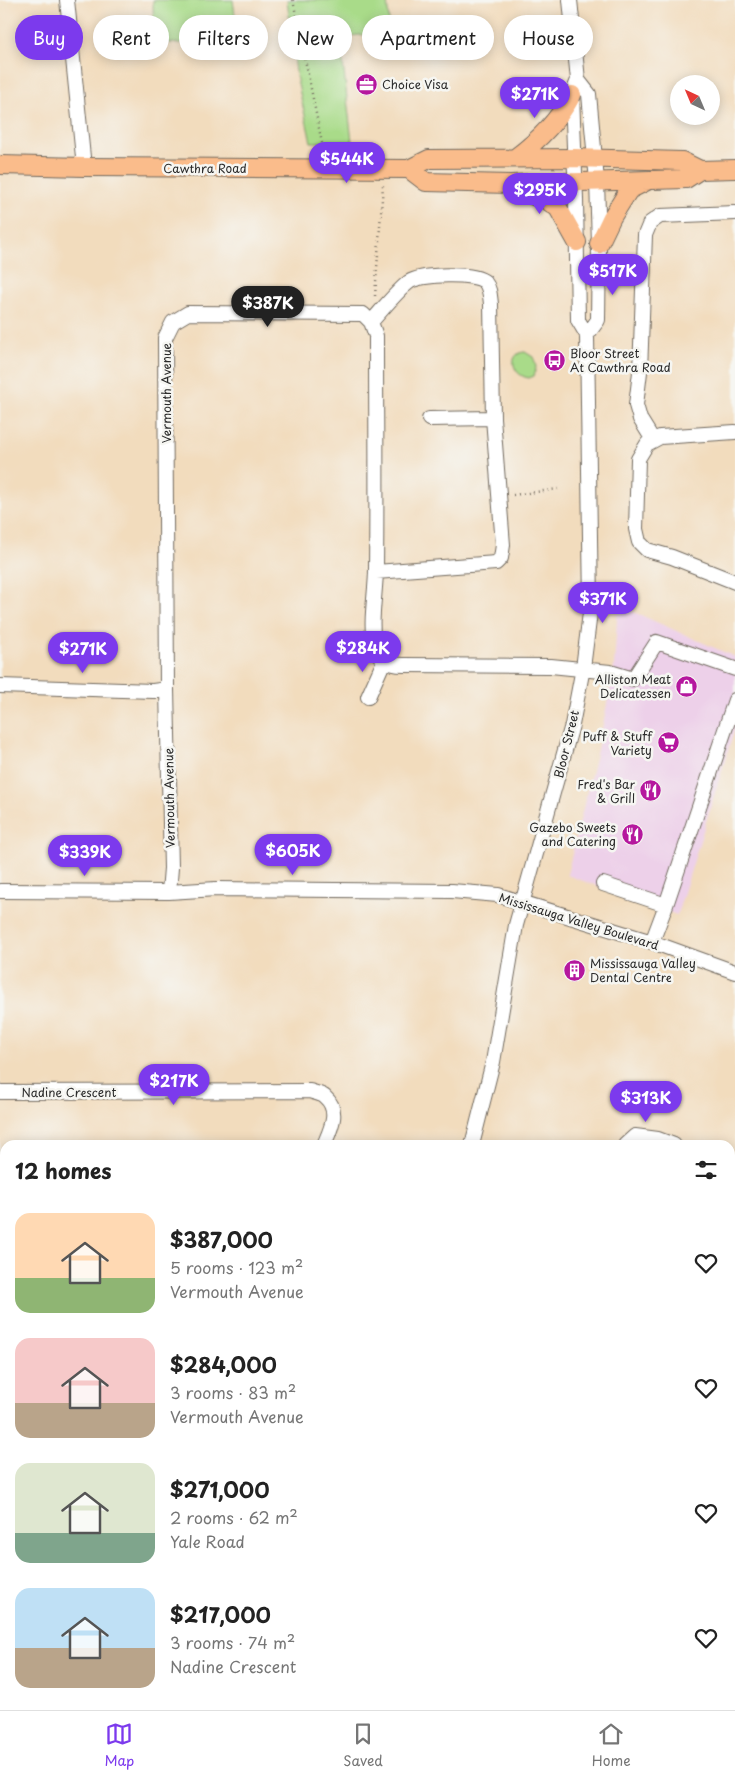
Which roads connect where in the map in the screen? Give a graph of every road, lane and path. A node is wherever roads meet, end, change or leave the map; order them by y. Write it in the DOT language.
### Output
graph roads {
  1 [pos="67,0"];
  2 [pos="293,0"];
  3 [pos="570,0"];
  4 [pos="575,88"];
  5 [pos="515,158"];
  6 [pos="574,158"];
  7 [pos="596,158"];
  8 [pos="0,165"];
  9 [pos="84,167"];
  10 [pos="328,168"];
  11 [pos="382,168"];
  12 [pos="409,169"];
  13 [pos="735,169"];
  14 [pos="700,170"];
  15 [pos="576,181"];
  16 [pos="597,181"];
  17 [pos="648,181"];
  18 [pos="510,184"];
  19 [pos="735,213"];
  20 [pos="577,242"];
  21 [pos="599,244"];
  22 [pos="367,318"];
  23 [pos="588,335"];
  24 [pos="493,418"];
  25 [pos="429,420"];
  26 [pos="735,432"];
  27 [pos="653,440"];
  28 [pos="558,489"];
  29 [pos="499,496"];
  30 [pos="376,572"];
  31 [pos="735,582"];
  32 [pos="384,661"];
  33 [pos="583,668"];
  34 [pos="735,669"];
  35 [pos="0,686"];
  36 [pos="167,689"];
  37 [pos="368,697"];
  38 [pos="735,700"];
  39 [pos="603,884"];
  40 [pos="0,891"];
  41 [pos="169,892"];
  42 [pos="523,902"];
  43 [pos="666,905"];
  44 [pos="652,942"];
  45 [pos="735,972"];
  46 [pos="0,1092"];
  47 [pos="326,1140"];
  48 [pos="473,1140"];
  49 [pos="631,1140"];
  50 [pos="658,1140"];
  1 -- 9 [label="street"];
  2 -- 10 [label="path"];
  3 -- 4 [label="street, Bloor Street"];
  4 -- 5 [label="main road"];
  4 -- 6 [label="street, Bloor Street"];
  4 -- 7 [label="street, Bloor Street"];
  5 -- 6 [label="main road, Cawthra Road"];
  5 -- 12 [label="main road, Cawthra Road"];
  6 -- 7 [label="main road, Cawthra Road"];
  6 -- 15 [label="street, Bloor Street"];
  7 -- 14 [label="main road, Cawthra Road"];
  7 -- 16 [label="street, Bloor Street"];
  8 -- 9 [label="main road, Cawthra Road"];
  9 -- 10 [label="main road, Cawthra Road"];
  10 -- 11 [label="main road, Cawthra Road"];
  11 -- 12 [label="main road, Cawthra Road"];
  11 -- 22 [label="path"];
  12 -- 18 [label="main road, Cawthra Road"];
  13 -- 14 [label="main road, Cawthra Road"];
  14 -- 17 [label="main road, Cawthra Road"];
  15 -- 16 [label="main road, Cawthra Road"];
  15 -- 18 [label="main road, Cawthra Road"];
  15 -- 20 [label="street, Bloor Street"];
  16 -- 17 [label="main road, Cawthra Road"];
  16 -- 21 [label="street, Bloor Street"];
  17 -- 21 [label="main road"];
  18 -- 20 [label="main road"];
  19 -- 27 [label="street"];
  20 -- 23 [label="street, Bloor Street"];
  21 -- 23 [label="street, Bloor Street"];
  22 -- 24 [label="street"];
  22 -- 30 [label="street"];
  22 -- 36 [label="street, Vermouth Avenue"];
  23 -- 33 [label="street, Bloor Street"];
  24 -- 25 [label="street"];
  24 -- 29 [label="street"];
  26 -- 27 [label="street"];
  27 -- 31 [label="street"];
  28 -- 29 [label="path"];
  29 -- 30 [label="street"];
  30 -- 32 [label="street"];
  32 -- 33 [label="street"];
  32 -- 37 [label="street"];
  33 -- 34 [label="street"];
  33 -- 42 [label="street, Bloor Street"];
  35 -- 36 [label="street"];
  36 -- 41 [label="street, Vermouth Avenue"];
  38 -- 43 [label="street"];
  39 -- 43 [label="street"];
  40 -- 41 [label="street, Mississauga Valley Boulevard"];
  41 -- 42 [label="street, Mississauga Valley Boulevard"];
  42 -- 44 [label="street, Mississauga Valley Boulevard"];
  42 -- 48 [label="street, Bloor Street"];
  43 -- 44 [label="street"];
  44 -- 45 [label="street, Mississauga Valley Boulevard"];
  46 -- 47 [label="street, Nadine Crescent"];
  49 -- 50 [label="street"];
}
